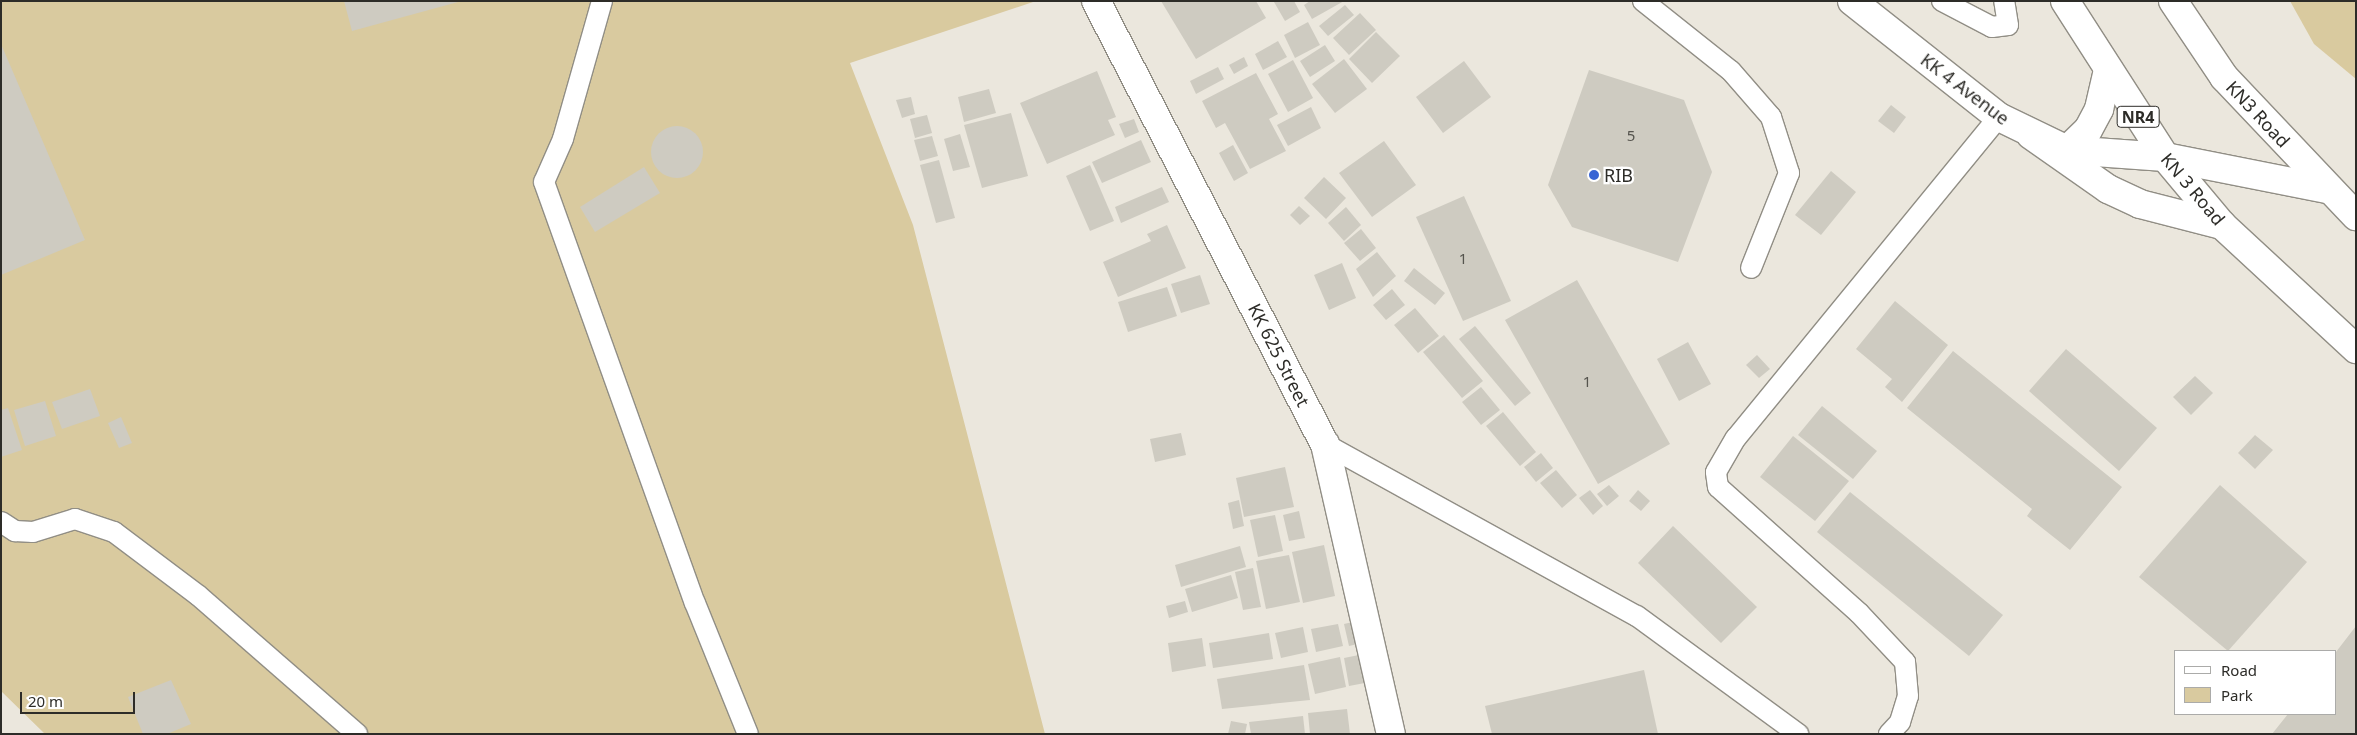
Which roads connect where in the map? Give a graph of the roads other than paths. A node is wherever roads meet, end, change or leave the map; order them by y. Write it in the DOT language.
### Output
graph roads {
  1 [pos="602,1"];
  2 [pos="1096,1"];
  3 [pos="1643,1"];
  4 [pos="1852,1"];
  5 [pos="1942,1"];
  6 [pos="2004,1"];
  7 [pos="2065,1"];
  8 [pos="2173,1"];
  9 [pos="2108,71"];
  10 [pos="1998,117"];
  11 [pos="2031,135"];
  12 [pos="2067,150"];
  13 [pos="2165,157"];
  14 [pos="2327,189"];
  15 [pos="2356,216"];
  16 [pos="2222,225"];
  17 [pos="1751,268"];
  18 [pos="2356,349"];
  19 [pos="1325,444"];
  20 [pos="1,522"];
  21 [pos="357,734"];
  22 [pos="748,734"];
  23 [pos="1391,734"];
  24 [pos="1798,734"];
  25 [pos="1889,734"];
  1 -- 22 [label="lane"];
  2 -- 19 [label="main road, KK 625 Street"];
  3 -- 17 [label="lane"];
  4 -- 10 [label="main road, KK 4 Avenue"];
  5 -- 6 [label="lane"];
  7 -- 9 [label="main road, KN 3 Road / NR4"];
  8 -- 14 [label="main road, KN3 Road"];
  9 -- 12 [label="main road"];
  9 -- 13 [label="main road, KN 3 Road / NR4"];
  10 -- 11 [label="main road, KK 4 Avenue"];
  10 -- 25 [label="lane"];
  11 -- 12 [label="main road, KK 4 Avenue"];
  11 -- 16 [label="main road"];
  12 -- 13 [label="main road, KK 4 Avenue"];
  13 -- 14 [label="main road, KK 4 Avenue"];
  13 -- 16 [label="main road, KN 3 Road / NR4"];
  14 -- 15 [label="main road, KN3 Road"];
  16 -- 18 [label="main road, KN 3 Road / NR4"];
  19 -- 23 [label="main road, KK 625 Street"];
  19 -- 24 [label="lane"];
  20 -- 21 [label="lane"];
}
